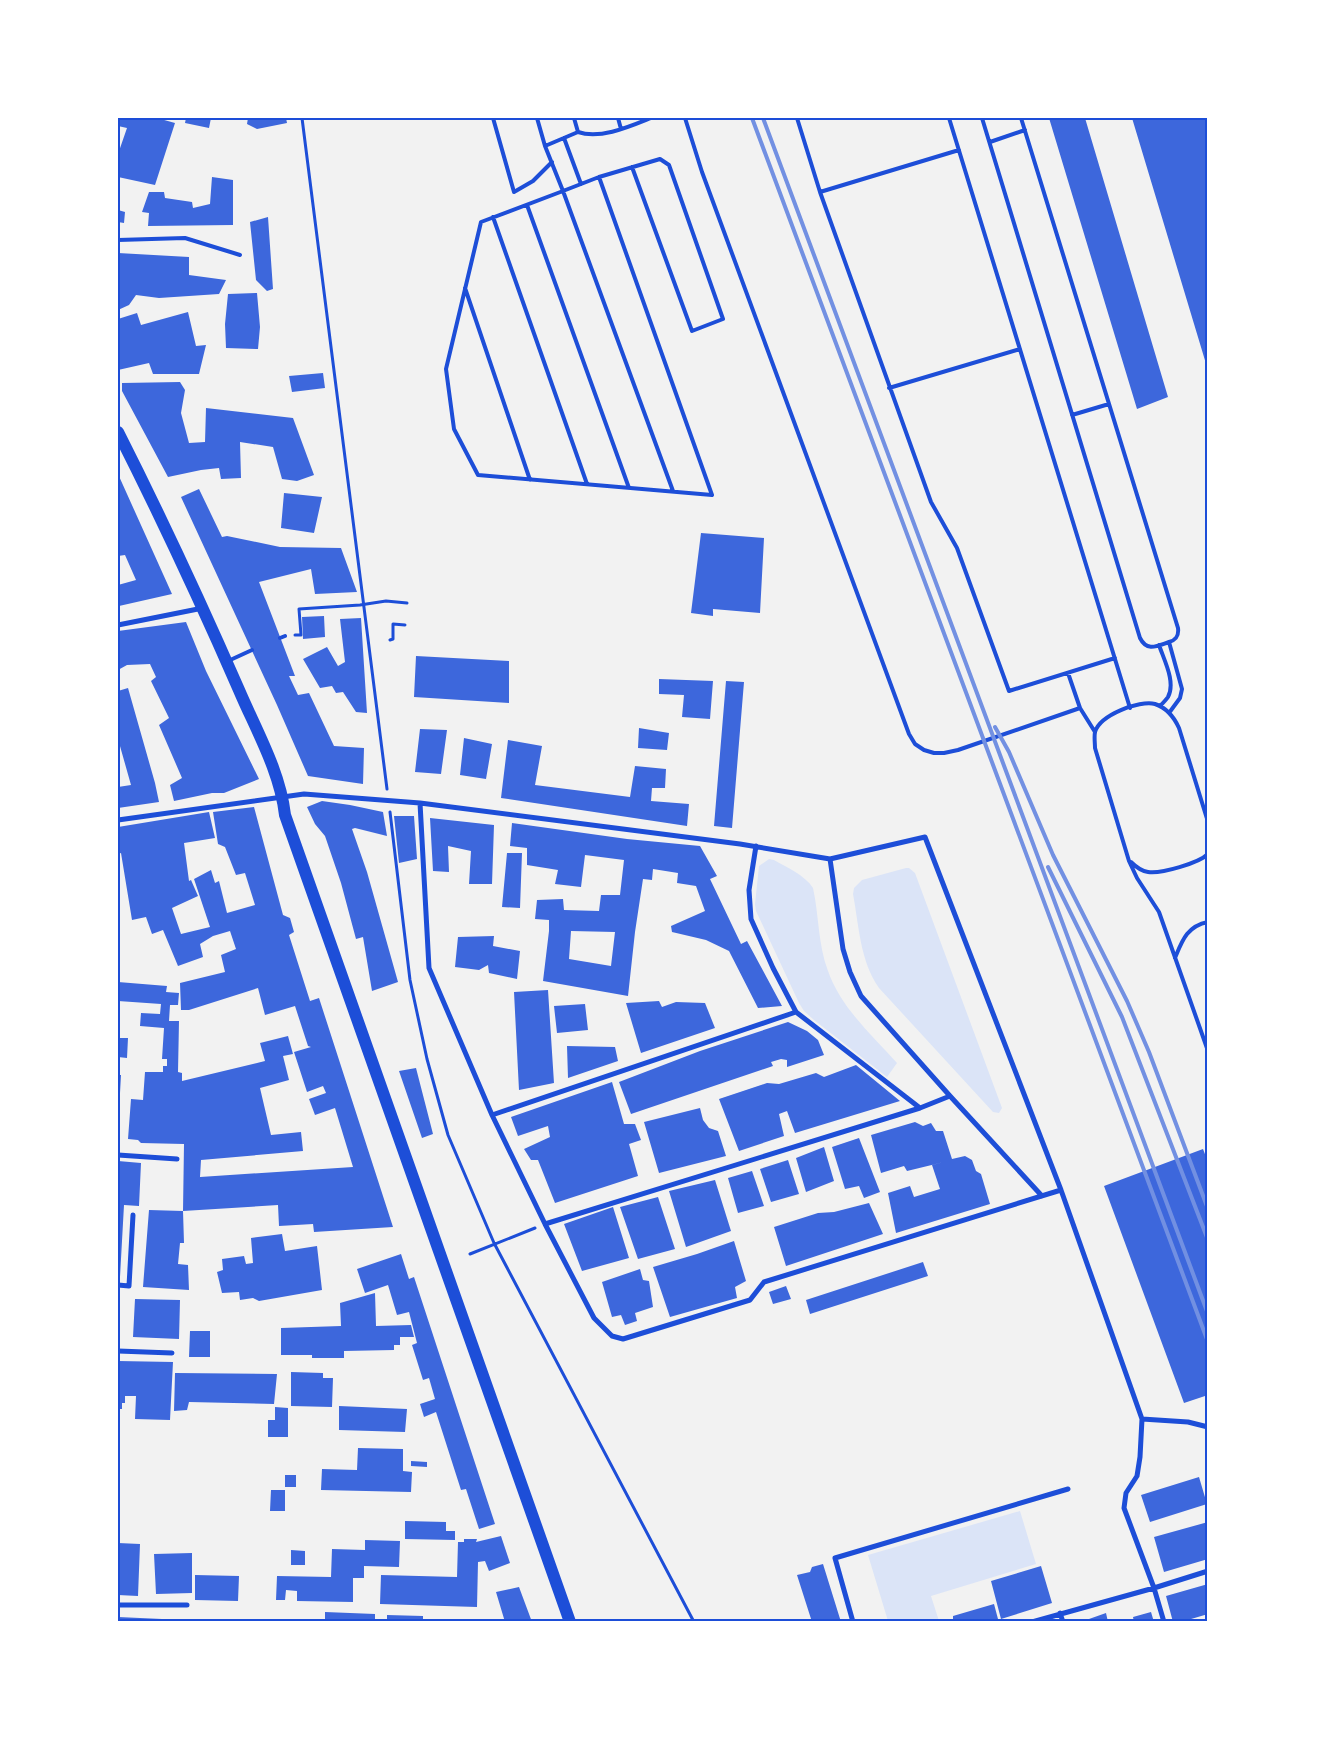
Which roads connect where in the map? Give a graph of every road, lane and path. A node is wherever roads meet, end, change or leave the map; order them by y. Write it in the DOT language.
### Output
graph roads {
  1 [pos="493,118"];
  2 [pos="537,118"];
  3 [pos="574,118"];
  4 [pos="618,118"];
  5 [pos="651,118"];
  6 [pos="685,118"];
  7 [pos="798,118"];
  8 [pos="949,118"];
  9 [pos="982,118"];
  10 [pos="1021,118"];
  11 [pos="621,129"];
  12 [pos="1025,130"];
  13 [pos="578,132"];
  14 [pos="564,138"];
  15 [pos="990,142"];
  16 [pos="545,146"];
  17 [pos="959,150"];
  18 [pos="552,162"];
  19 [pos="632,167"];
  20 [pos="599,177"];
  21 [pos="580,184"];
  22 [pos="563,191"];
  23 [pos="820,192"];
  24 [pos="527,204"];
  25 [pos="493,217"];
  26 [pos="118,240"];
  27 [pos="240,255"];
  28 [pos="465,288"];
  29 [pos="1020,349"];
  30 [pos="889,388"];
  31 [pos="1109,404"];
  32 [pos="1072,415"];
  33 [pos="118,432"];
  34 [pos="530,480"];
  35 [pos="587,484"];
  36 [pos="629,488"];
  37 [pos="673,491"];
  38 [pos="407,603"];
  39 [pos="203,608"];
  40 [pos="118,625"];
  41 [pos="405,625"];
  42 [pos="283,637"];
  43 [pos="390,640"];
  44 [pos="1169,642"];
  45 [pos="1160,645"];
  46 [pos="252,650"];
  47 [pos="1115,658"];
  48 [pos="226,662"];
  49 [pos="1068,673"];
  50 [pos="1160,706"];
  51 [pos="1080,708"];
  52 [pos="1130,708"];
  53 [pos="1169,713"];
  54 [pos="1095,732"];
  55 [pos="283,798"];
  56 [pos="420,803"];
  57 [pos="118,820"];
  58 [pos="1208,822"];
  59 [pos="756,846"];
  60 [pos="1208,854"];
  61 [pos="830,859"];
  62 [pos="1129,861"];
  63 [pos="1208,922"];
  64 [pos="1175,958"];
  65 [pos="796,1012"];
  66 [pos="1208,1051"];
  67 [pos="950,1096"];
  68 [pos="920,1108"];
  69 [pos="492,1115"];
  70 [pos="118,1155"];
  71 [pos="177,1159"];
  72 [pos="1061,1190"];
  73 [pos="1042,1196"];
  74 [pos="133,1216"];
  75 [pos="545,1224"];
  76 [pos="470,1254"];
  77 [pos="118,1286"];
  78 [pos="118,1351"];
  79 [pos="172,1353"];
  80 [pos="1142,1419"];
  81 [pos="1208,1427"];
  82 [pos="1068,1490"];
  83 [pos="1208,1571"];
  84 [pos="1154,1588"];
  85 [pos="118,1605"];
  86 [pos="187,1605"];
  87 [pos="1060,1613"];
  88 [pos="570,1622"];
  89 [pos="853,1622"];
  90 [pos="1032,1622"];
  91 [pos="1063,1622"];
  92 [pos="1164,1622"];
  1 -- 18 [label="lane"];
  2 -- 16 [label="lane"];
  3 -- 13 [label="lane"];
  4 -- 11 [label="lane"];
  5 -- 11 [label="lane"];
  6 -- 51 [label="lane"];
  7 -- 23 [label="lane"];
  8 -- 17 [label="lane"];
  9 -- 15 [label="lane"];
  10 -- 12 [label="lane"];
  11 -- 13 [label="lane"];
  12 -- 15 [label="lane"];
  12 -- 31 [label="lane"];
  13 -- 14 [label="lane"];
  14 -- 16 [label="lane"];
  14 -- 21 [label="lane"];
  15 -- 32 [label="lane"];
  16 -- 18 [label="lane"];
  17 -- 23 [label="lane"];
  17 -- 29 [label="lane"];
  18 -- 22 [label="lane"];
  19 -- 19 [label="lane"];
  19 -- 20 [label="lane"];
  20 -- 21 [label="lane"];
  20 -- 37 [label="lane"];
  21 -- 22 [label="lane"];
  22 -- 24 [label="lane"];
  22 -- 37 [label="lane"];
  23 -- 30 [label="lane"];
  24 -- 25 [label="lane"];
  24 -- 36 [label="lane"];
  25 -- 28 [label="lane"];
  25 -- 35 [label="lane"];
  26 -- 27 [label="lane"];
  28 -- 34 [label="lane"];
  28 -- 34 [label="lane"];
  29 -- 30 [label="lane"];
  29 -- 47 [label="lane"];
  30 -- 49 [label="lane"];
  31 -- 32 [label="lane"];
  31 -- 44 [label="lane"];
  32 -- 45 [label="lane"];
  33 -- 39 [label="main road"];
  34 -- 35 [label="lane"];
  35 -- 36 [label="lane"];
  36 -- 37 [label="lane"];
  38 -- 42 [label="path"];
  39 -- 40 [label="street"];
  39 -- 48 [label="main road"];
  41 -- 43 [label="path"];
  44 -- 45 [label="lane"];
  44 -- 53 [label="lane"];
  45 -- 50 [label="lane"];
  46 -- 48 [label="lane"];
  47 -- 49 [label="lane"];
  47 -- 52 [label="lane"];
  48 -- 55 [label="main road"];
  49 -- 51 [label="lane"];
  50 -- 52 [label="lane"];
  50 -- 53 [label="lane"];
  51 -- 54 [label="lane"];
  52 -- 54 [label="lane"];
  53 -- 58 [label="lane"];
  54 -- 62 [label="lane"];
  55 -- 56 [label="street"];
  55 -- 57 [label="street"];
  55 -- 88 [label="main road"];
  56 -- 59 [label="street"];
  56 -- 69 [label="street"];
  59 -- 61 [label="street"];
  59 -- 65 [label="street"];
  60 -- 62 [label="lane"];
  61 -- 67 [label="street"];
  61 -- 72 [label="street"];
  62 -- 64 [label="lane"];
  63 -- 64 [label="lane"];
  64 -- 66 [label="lane"];
  65 -- 68 [label="street"];
  65 -- 69 [label="street"];
  67 -- 68 [label="street"];
  67 -- 73 [label="street"];
  68 -- 75 [label="street"];
  69 -- 75 [label="street"];
  70 -- 71 [label="street"];
  72 -- 73 [label="street"];
  72 -- 80 [label="street"];
  73 -- 75 [label="street"];
  74 -- 77 [label="street"];
  75 -- 76 [label="path"];
  78 -- 79 [label="street"];
  80 -- 81 [label="street"];
  80 -- 84 [label="street"];
  82 -- 89 [label="street"];
  83 -- 84 [label="street"];
  84 -- 87 [label="street"];
  84 -- 92 [label="street"];
  85 -- 86 [label="street"];
  87 -- 90 [label="street"];
  87 -- 91 [label="street"];
}
